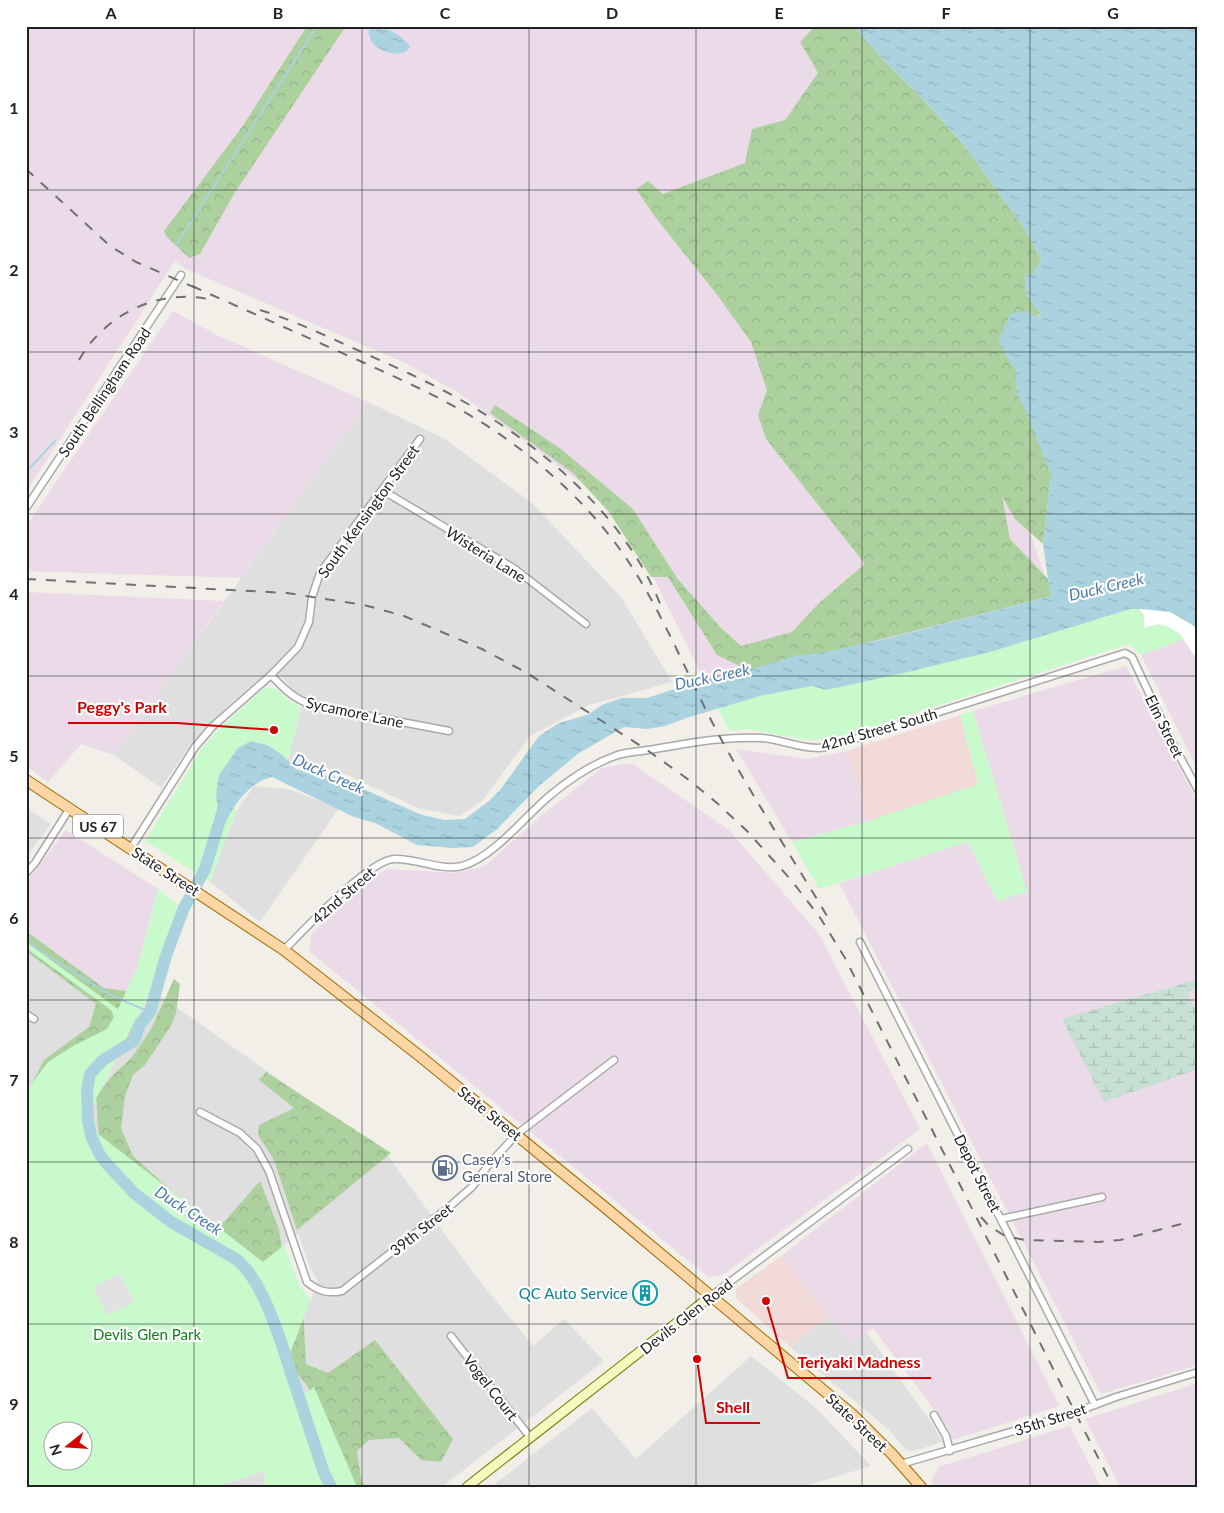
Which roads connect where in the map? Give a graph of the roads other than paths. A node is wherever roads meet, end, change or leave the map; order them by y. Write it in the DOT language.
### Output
graph roads {
  1 [pos="181,275"];
  2 [pos="420,440"];
  3 [pos="382,490"];
  4 [pos="26,508"];
  5 [pos="586,624"];
  6 [pos="1134,661"];
  7 [pos="270,675"];
  8 [pos="449,731"];
  9 [pos="26,780"];
  10 [pos="562,787"];
  11 [pos="1198,790"];
  12 [pos="70,808"];
  13 [pos="131,848"];
  14 [pos="26,873"];
  15 [pos="860,942"];
  16 [pos="284,950"];
  17 [pos="26,1014"];
  18 [pos="34,1019"];
  19 [pos="614,1060"];
  20 [pos="200,1112"];
  21 [pos="516,1134"];
  22 [pos="908,1149"];
  23 [pos="1102,1196"];
  24 [pos="1001,1219"];
  25 [pos="711,1296"];
  26 [pos="451,1336"];
  27 [pos="1198,1372"];
  28 [pos="1095,1404"];
  29 [pos="934,1415"];
  30 [pos="530,1438"];
  31 [pos="950,1451"];
  32 [pos="901,1464"];
  33 [pos="467,1487"];
  34 [pos="921,1487"];
  1 -- 4 [label="street, South Bellingham Road"];
  2 -- 3 [label="street, South Kensington Street"];
  3 -- 5 [label="street, Wisteria Lane"];
  3 -- 7 [label="street, South Kensington Street"];
  6 -- 10 [label="street, 42nd Street South"];
  6 -- 11 [label="street, Elm Street"];
  7 -- 8 [label="street, Sycamore Lane"];
  7 -- 13 [label="street, South Kensington Street"];
  9 -- 12 [label="main road, State Street / US 67"];
  10 -- 16 [label="street, 42nd Street"];
  12 -- 13 [label="main road, State Street / US 67"];
  12 -- 14 [label="street"];
  13 -- 16 [label="main road, State Street / US 67"];
  15 -- 24 [label="street, Depot Street"];
  16 -- 21 [label="main road, State Street / US 67"];
  17 -- 18 [label="street"];
  19 -- 21 [label="street, 39th Street"];
  20 -- 21 [label="street, 39th Street"];
  21 -- 25 [label="main road, State Street / US 67"];
  22 -- 25 [label="street, Devils Glen Road"];
  23 -- 24 [label="street"];
  24 -- 28 [label="street, Depot Street"];
  25 -- 30 [label="main road, Devils Glen Road"];
  25 -- 32 [label="main road, State Street / US 67"];
  26 -- 30 [label="street, Vogel Court"];
  27 -- 28 [label="street, 35th Street"];
  28 -- 31 [label="street, 35th Street"];
  29 -- 31 [label="street"];
  30 -- 33 [label="main road, Devils Glen Road"];
  31 -- 32 [label="street, 35th Street"];
  32 -- 34 [label="main road, State Street / US 67"];
}
